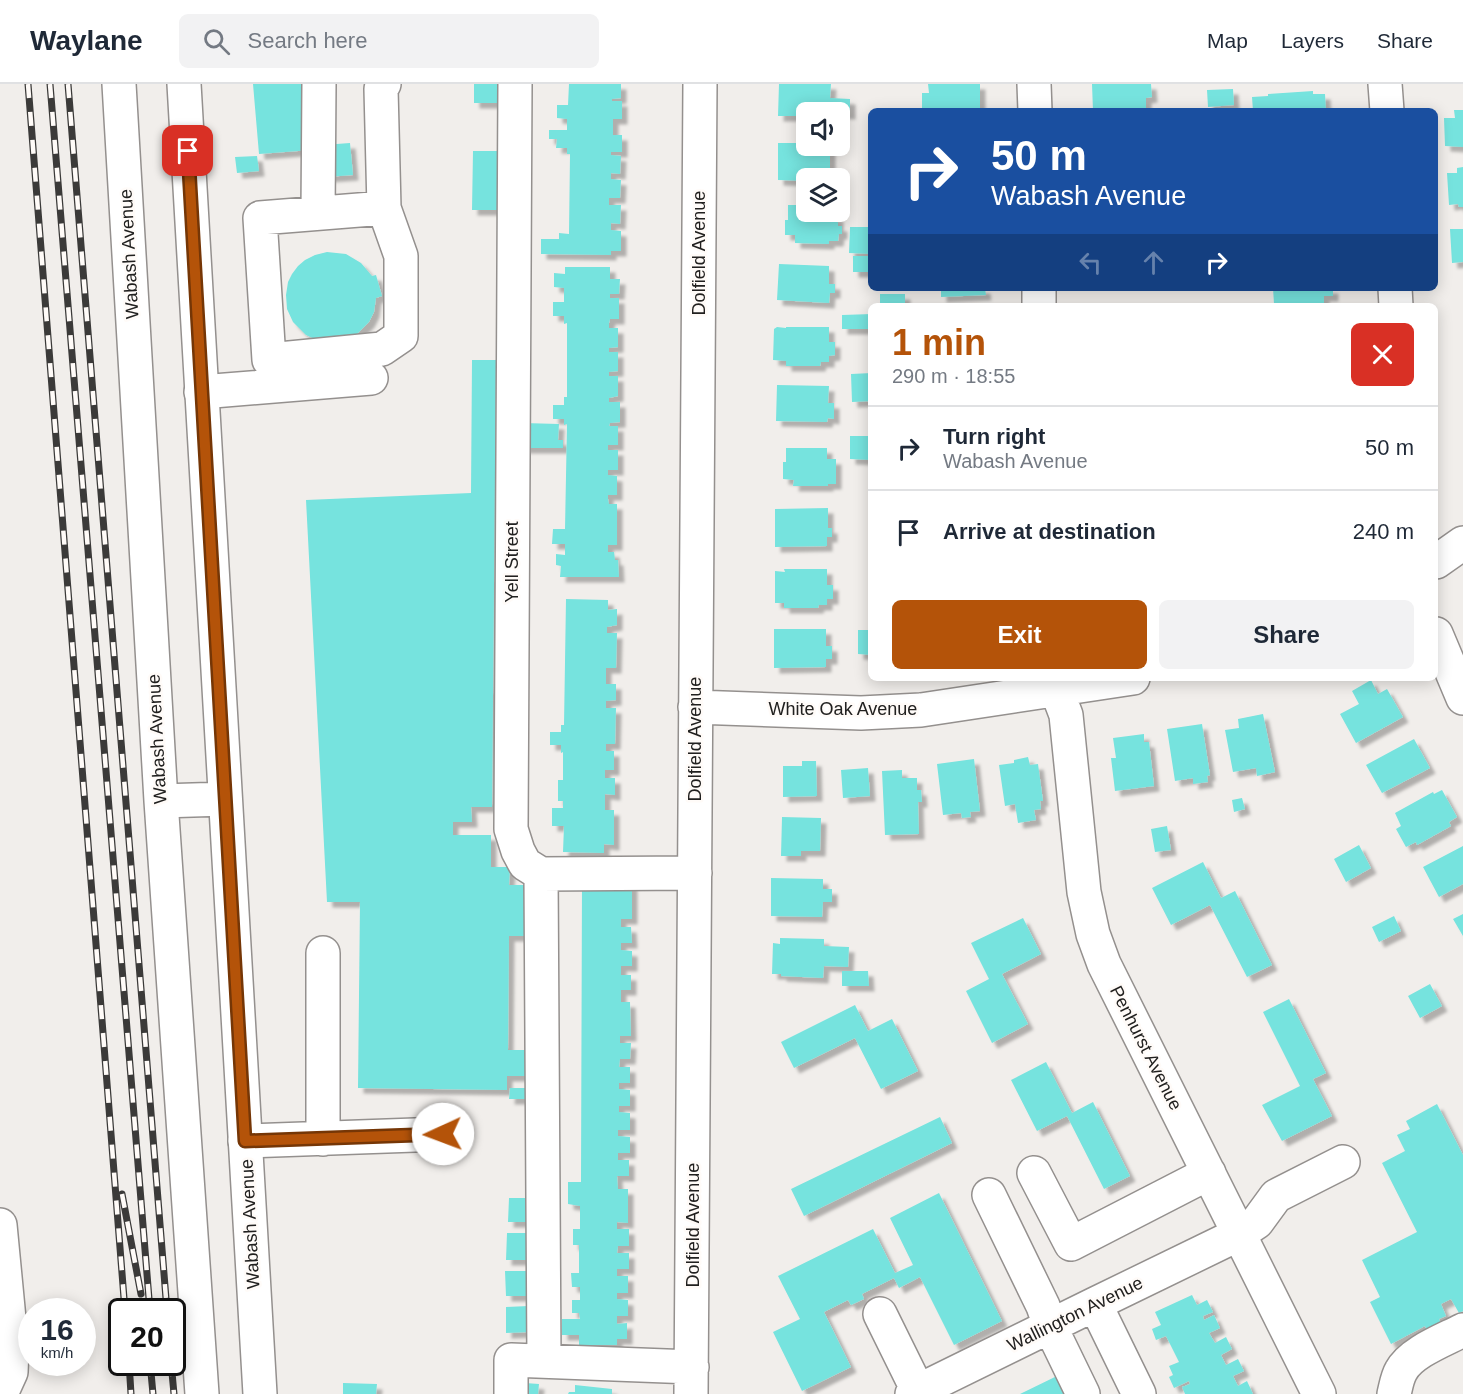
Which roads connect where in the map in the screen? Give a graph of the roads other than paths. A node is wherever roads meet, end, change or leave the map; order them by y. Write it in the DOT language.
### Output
graph roads {
  1 [pos="118,84"];
  2 [pos="184,84"];
  3 [pos="319,84"];
  4 [pos="384,84"];
  5 [pos="515,84"];
  6 [pos="700,84"];
  7 [pos="1034,84"];
  8 [pos="1385,84"];
  9 [pos="1035,108"];
  10 [pos="1387,108"];
  11 [pos="384,208"];
  12 [pos="318,213"];
  13 [pos="371,378"];
  14 [pos="201,392"];
  15 [pos="1463,543"];
  16 [pos="1438,561"];
  17 [pos="1438,639"];
  18 [pos="1094,681"];
  19 [pos="1054,684"];
  20 [pos="1463,698"];
  21 [pos="695,707"];
  22 [pos="225,799"];
  23 [pos="161,801"];
  24 [pos="695,873"];
  25 [pos="541,874"];
  26 [pos="323,953"];
  27 [pos="443,1134"];
  28 [pos="323,1138"];
  29 [pos="245,1141"];
  30 [pos="1343,1162"];
  31 [pos="1034,1173"];
  32 [pos="1209,1173"];
  33 [pos="989,1195"];
  34 [pos="0,1225"];
  35 [pos="1239,1234"];
  36 [pos="1095,1304"];
  37 [pos="880,1314"];
  38 [pos="1050,1326"];
  39 [pos="1463,1330"];
  40 [pos="544,1361"];
  41 [pos="692,1380"];
  42 [pos="915,1392"];
  43 [pos="1,1394"];
  44 [pos="202,1394"];
  45 [pos="261,1394"];
  46 [pos="511,1394"];
  47 [pos="1083,1394"];
  48 [pos="1139,1394"];
  49 [pos="1319,1394"];
  50 [pos="1395,1394"];
  1 -- 23 [label="street, Wabash Avenue"];
  2 -- 14 [label="street, Wabash Avenue"];
  3 -- 12 [label="street"];
  4 -- 11 [label="street"];
  5 -- 25 [label="street, Yell Street"];
  6 -- 21 [label="street, Dolfield Avenue"];
  7 -- 9 [label="street"];
  8 -- 10 [label="street"];
  11 -- 12 [label="street"];
  11 -- 12 [label="street"];
  13 -- 14 [label="street"];
  14 -- 22 [label="street, Wabash Avenue"];
  15 -- 16 [label="street"];
  17 -- 20 [label="street"];
  18 -- 19 [label="street, White Oak Avenue"];
  19 -- 21 [label="street, White Oak Avenue"];
  19 -- 32 [label="street, Penhurst Avenue"];
  21 -- 24 [label="street, Dolfield Avenue"];
  22 -- 23 [label="street"];
  22 -- 29 [label="street, Wabash Avenue"];
  23 -- 44 [label="street, Wabash Avenue"];
  24 -- 25 [label="street"];
  24 -- 41 [label="street, Dolfield Avenue"];
  25 -- 40 [label="street"];
  26 -- 28 [label="street"];
  27 -- 28 [label="street"];
  28 -- 29 [label="street"];
  29 -- 45 [label="street, Wabash Avenue"];
  30 -- 35 [label="street, Wallington Avenue"];
  31 -- 32 [label="street"];
  32 -- 35 [label="street, Penhurst Avenue"];
  33 -- 38 [label="street"];
  34 -- 43 [label="street"];
  35 -- 36 [label="street, Wallington Avenue"];
  35 -- 49 [label="street, Penhurst Avenue"];
  36 -- 38 [label="street, Wallington Avenue"];
  36 -- 48 [label="street"];
  37 -- 42 [label="street"];
  38 -- 42 [label="street, Wallington Avenue"];
  38 -- 47 [label="street"];
  39 -- 50 [label="street"];
  40 -- 41 [label="street"];
  40 -- 46 [label="street"];
}
